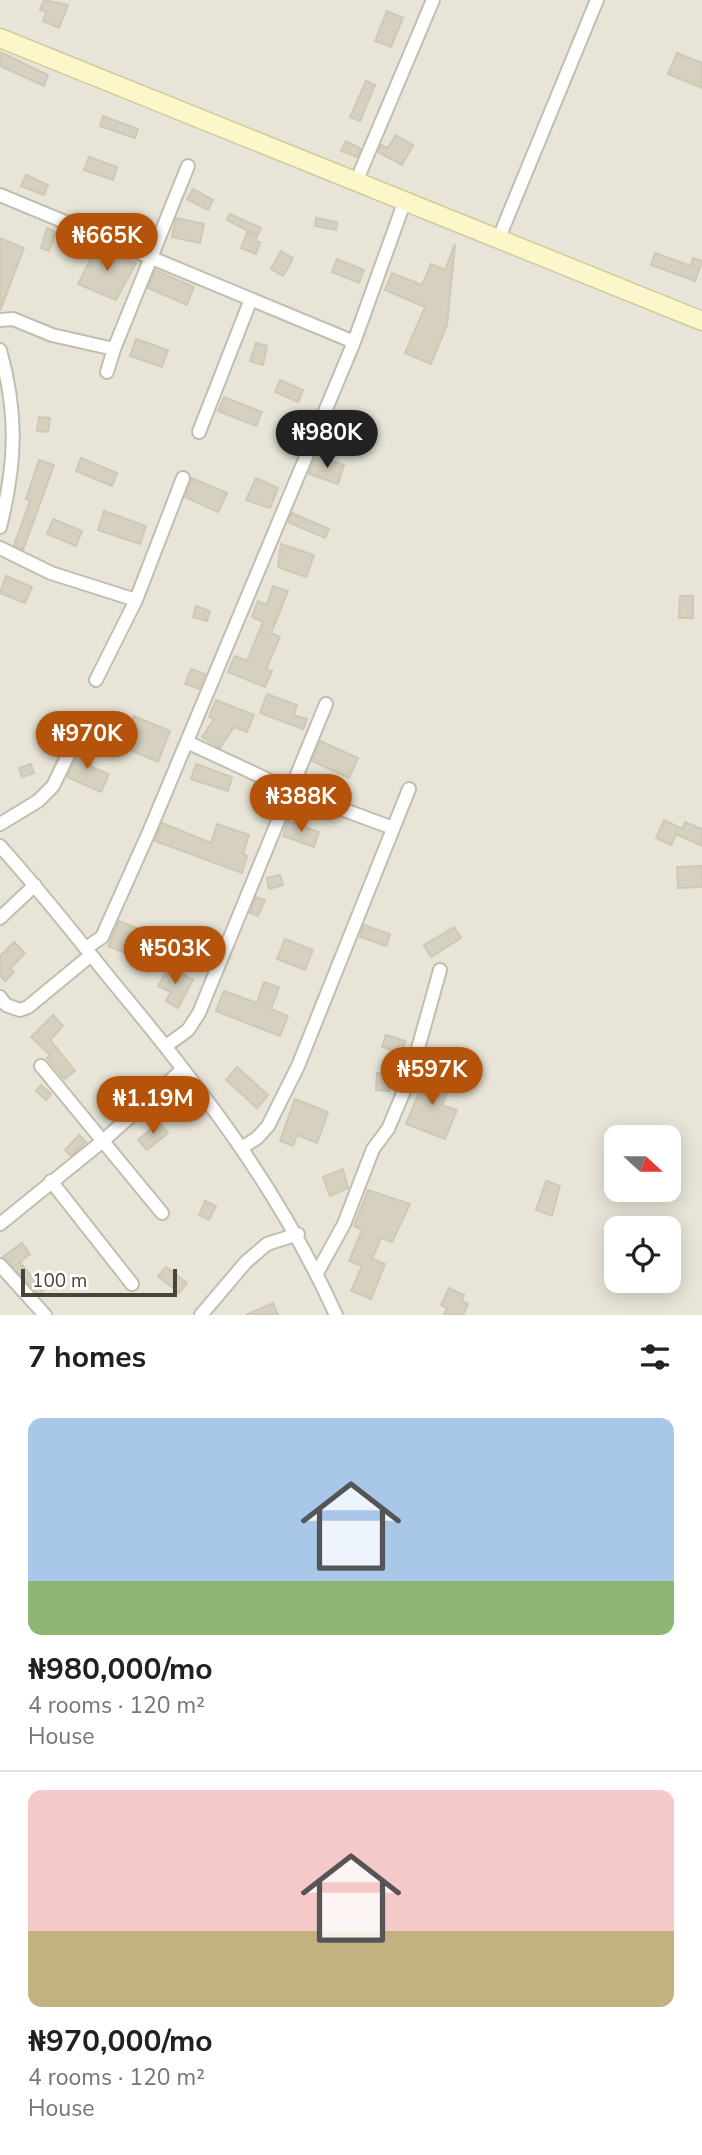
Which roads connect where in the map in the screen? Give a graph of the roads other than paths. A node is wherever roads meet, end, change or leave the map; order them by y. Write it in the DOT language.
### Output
graph roads {
  1 [pos="433,0"];
  2 [pos="597,0"];
  3 [pos="0,38"];
  4 [pos="188,166"];
  5 [pos="356,182"];
  6 [pos="0,195"];
  7 [pos="404,203"];
  8 [pos="498,240"];
  9 [pos="152,257"];
  10 [pos="251,299"];
  11 [pos="0,320"];
  12 [pos="702,321"];
  13 [pos="354,342"];
  14 [pos="114,349"];
  15 [pos="0,350"];
  16 [pos="107,372"];
  17 [pos="0,411"];
  18 [pos="13,417"];
  19 [pos="200,432"];
  20 [pos="183,478"];
  21 [pos="0,526"];
  22 [pos="0,548"];
  23 [pos="136,600"];
  24 [pos="96,680"];
  25 [pos="326,704"];
  26 [pos="83,724"];
  27 [pos="187,742"];
  28 [pos="409,789"];
  29 [pos="290,790"];
  30 [pos="0,824"];
  31 [pos="393,828"];
  32 [pos="0,846"];
  33 [pos="35,885"];
  34 [pos="0,918"];
  35 [pos="89,951"];
  36 [pos="440,970"];
  37 [pos="0,998"];
  38 [pos="166,1046"];
  39 [pos="41,1066"];
  40 [pos="183,1069"];
  41 [pos="104,1140"];
  42 [pos="243,1147"];
  43 [pos="51,1181"];
  44 [pos="162,1213"];
  45 [pos="0,1224"];
  46 [pos="298,1234"];
  47 [pos="0,1265"];
  48 [pos="317,1273"];
  49 [pos="132,1284"];
  50 [pos="45,1315"];
  51 [pos="201,1315"];
  52 [pos="336,1315"];
  1 -- 5 [label="street"];
  2 -- 8 [label="street"];
  3 -- 5 [label="street"];
  4 -- 9 [label="street"];
  5 -- 7 [label="street"];
  6 -- 9 [label="street"];
  7 -- 8 [label="street"];
  7 -- 13 [label="street"];
  8 -- 12 [label="street"];
  9 -- 10 [label="street"];
  9 -- 14 [label="street"];
  10 -- 13 [label="street"];
  10 -- 19 [label="street"];
  11 -- 14 [label="street"];
  13 -- 27 [label="street"];
  14 -- 16 [label="street"];
  15 -- 18 [label="street"];
  17 -- 18 [label="street"];
  18 -- 21 [label="street"];
  20 -- 23 [label="street"];
  22 -- 23 [label="street"];
  23 -- 24 [label="street"];
  25 -- 29 [label="street"];
  26 -- 30 [label="street"];
  27 -- 29 [label="street"];
  27 -- 35 [label="street"];
  28 -- 31 [label="street"];
  29 -- 31 [label="street"];
  29 -- 38 [label="street"];
  31 -- 42 [label="street"];
  32 -- 33 [label="street"];
  33 -- 34 [label="street"];
  33 -- 35 [label="street"];
  35 -- 37 [label="street"];
  35 -- 38 [label="street"];
  36 -- 48 [label="street"];
  38 -- 40 [label="street"];
  39 -- 41 [label="street"];
  40 -- 41 [label="street"];
  40 -- 42 [label="street"];
  41 -- 43 [label="street"];
  41 -- 44 [label="street"];
  42 -- 46 [label="street"];
  43 -- 45 [label="street"];
  43 -- 49 [label="street"];
  46 -- 48 [label="street"];
  46 -- 51 [label="street"];
  47 -- 50 [label="street"];
  48 -- 52 [label="street"];
}
